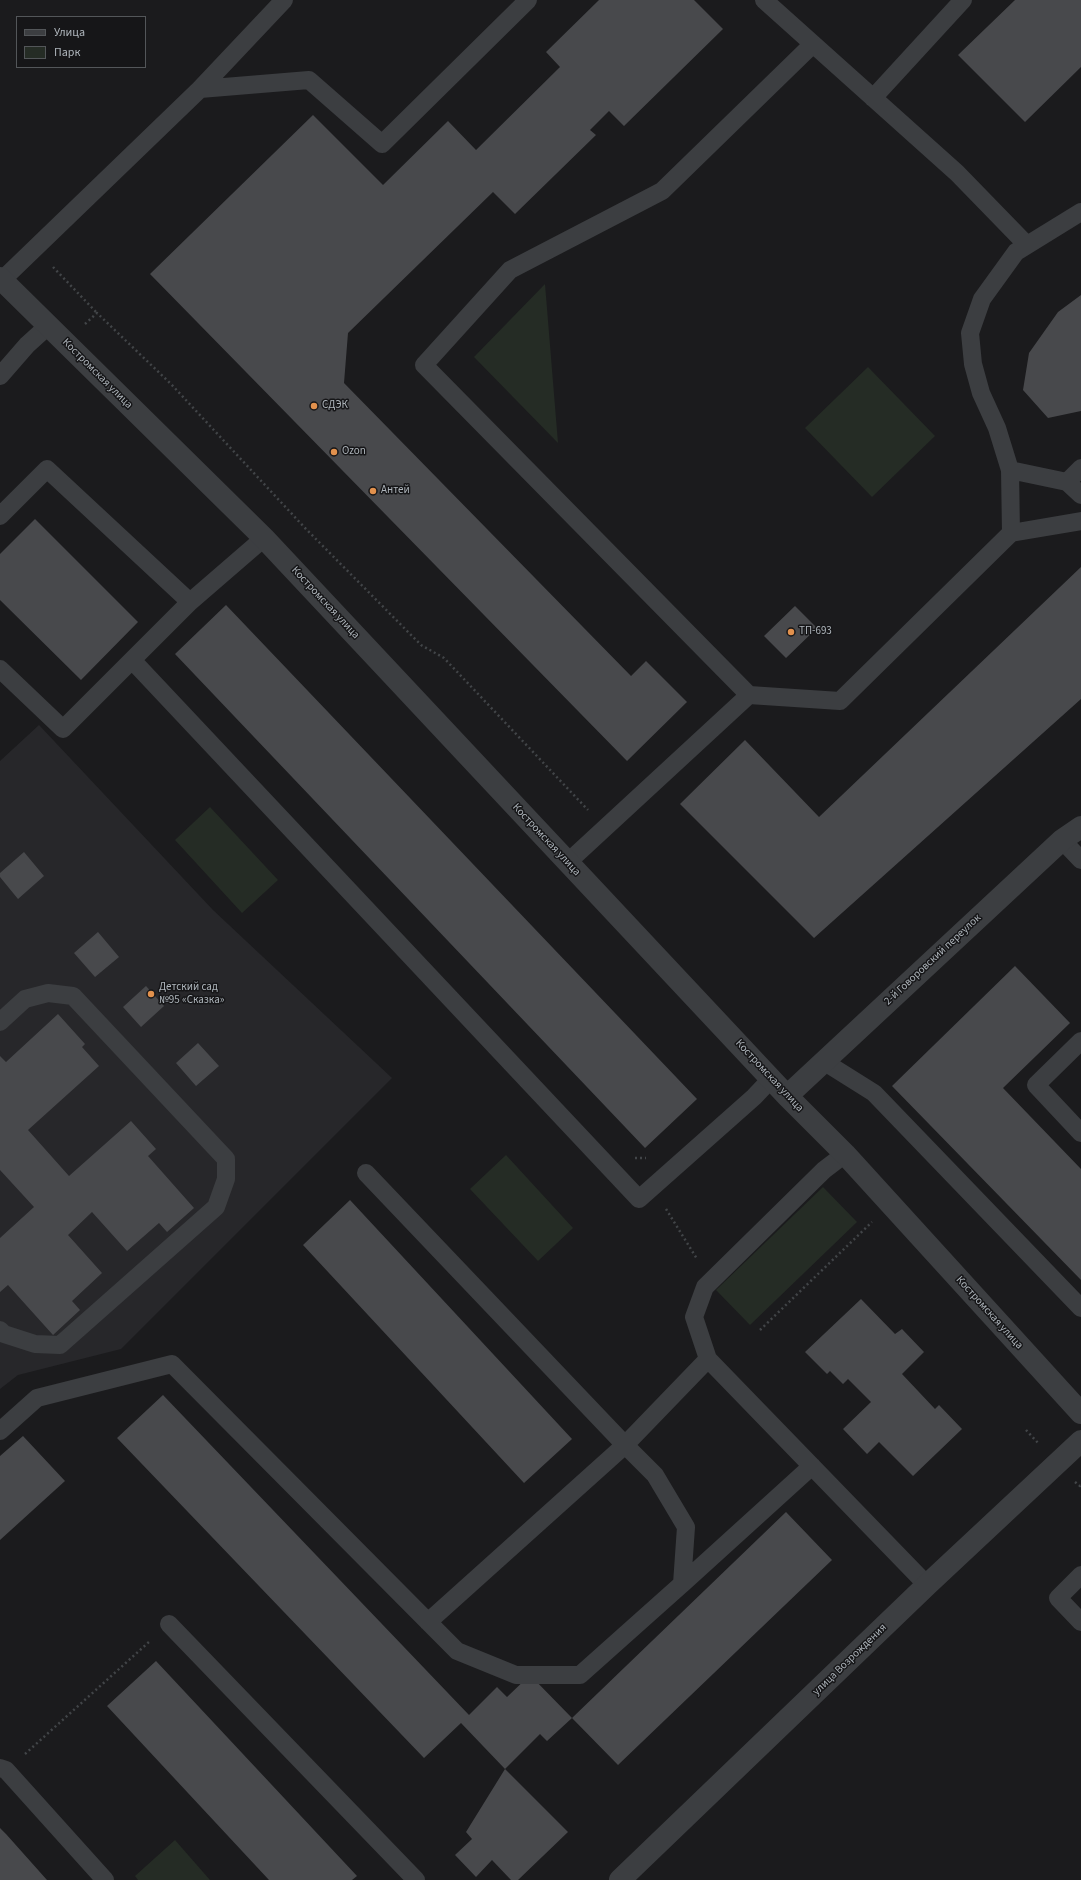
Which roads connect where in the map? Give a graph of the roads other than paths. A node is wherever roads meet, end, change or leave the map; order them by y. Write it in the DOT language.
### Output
graph roads {
  1 [pos="284,0"];
  2 [pos="528,0"];
  3 [pos="764,0"];
  4 [pos="963,0"];
  5 [pos="813,44"];
  6 [pos="200,89"];
  7 [pos="873,98"];
  8 [pos="1081,212"];
  9 [pos="1027,245"];
  10 [pos="1,279"];
  11 [pos="48,326"];
  12 [pos="0,376"];
  13 [pos="1081,468"];
  14 [pos="1010,470"];
  15 [pos="1067,482"];
  16 [pos="1081,495"];
  17 [pos="0,516"];
  18 [pos="1081,521"];
  19 [pos="1012,533"];
  20 [pos="264,538"];
  21 [pos="190,602"];
  22 [pos="132,660"];
  23 [pos="0,669"];
  24 [pos="748,695"];
  25 [pos="1081,827"];
  26 [pos="1062,840"];
  27 [pos="1081,860"];
  28 [pos="567,863"];
  29 [pos="0,1022"];
  30 [pos="1081,1041"];
  31 [pos="823,1061"];
  32 [pos="771,1078"];
  33 [pos="787,1096"];
  34 [pos="1081,1133"];
  35 [pos="845,1154"];
  36 [pos="366,1173"];
  37 [pos="1081,1308"];
  38 [pos="0,1330"];
  39 [pos="708,1359"];
  40 [pos="1081,1413"];
  41 [pos="0,1431"];
  42 [pos="1081,1441"];
  43 [pos="624,1445"];
  44 [pos="812,1466"];
  45 [pos="1081,1575"];
  46 [pos="682,1584"];
  47 [pos="927,1585"];
  48 [pos="428,1622"];
  49 [pos="1081,1622"];
  50 [pos="169,1624"];
  51 [pos="3,1769"];
  52 [pos="105,1880"];
  53 [pos="416,1880"];
  54 [pos="620,1880"];
  1 -- 6 [label="lane"];
  2 -- 6 [label="lane"];
  3 -- 5 [label="lane"];
  4 -- 7 [label="lane"];
  5 -- 7 [label="lane"];
  5 -- 24 [label="lane"];
  6 -- 10 [label="lane"];
  7 -- 9 [label="lane"];
  8 -- 9 [label="lane"];
  9 -- 14 [label="lane"];
  10 -- 11 [label="street, Костромская улица"];
  11 -- 12 [label="lane"];
  11 -- 20 [label="street, Костромская улица"];
  13 -- 15 [label="lane"];
  14 -- 15 [label="lane"];
  14 -- 19 [label="lane"];
  15 -- 16 [label="lane"];
  17 -- 21 [label="lane"];
  18 -- 19 [label="lane"];
  19 -- 24 [label="lane"];
  20 -- 21 [label="lane"];
  20 -- 28 [label="street, Костромская улица"];
  21 -- 22 [label="lane"];
  22 -- 23 [label="lane"];
  22 -- 32 [label="lane"];
  24 -- 28 [label="lane"];
  25 -- 26 [label="street, 2-й Говоровский переулок"];
  26 -- 27 [label="lane"];
  26 -- 31 [label="street, 2-й Говоровский переулок"];
  28 -- 32 [label="street, Костромская улица"];
  29 -- 38 [label="lane"];
  30 -- 34 [label="lane"];
  31 -- 33 [label="street, 2-й Говоровский переулок"];
  31 -- 37 [label="lane"];
  32 -- 33 [label="street, Костромская улица"];
  33 -- 35 [label="street, Костромская улица"];
  35 -- 39 [label="lane"];
  35 -- 40 [label="street, Костромская улица"];
  36 -- 43 [label="lane"];
  39 -- 43 [label="lane"];
  39 -- 44 [label="lane"];
  41 -- 48 [label="lane"];
  42 -- 47 [label="street, улица Возрождения"];
  43 -- 46 [label="lane"];
  43 -- 48 [label="lane"];
  44 -- 46 [label="lane"];
  44 -- 47 [label="lane"];
  45 -- 49 [label="lane"];
  46 -- 48 [label="lane"];
  47 -- 54 [label="street, улица Возрождения"];
  50 -- 53 [label="lane"];
  51 -- 52 [label="lane"];
}
